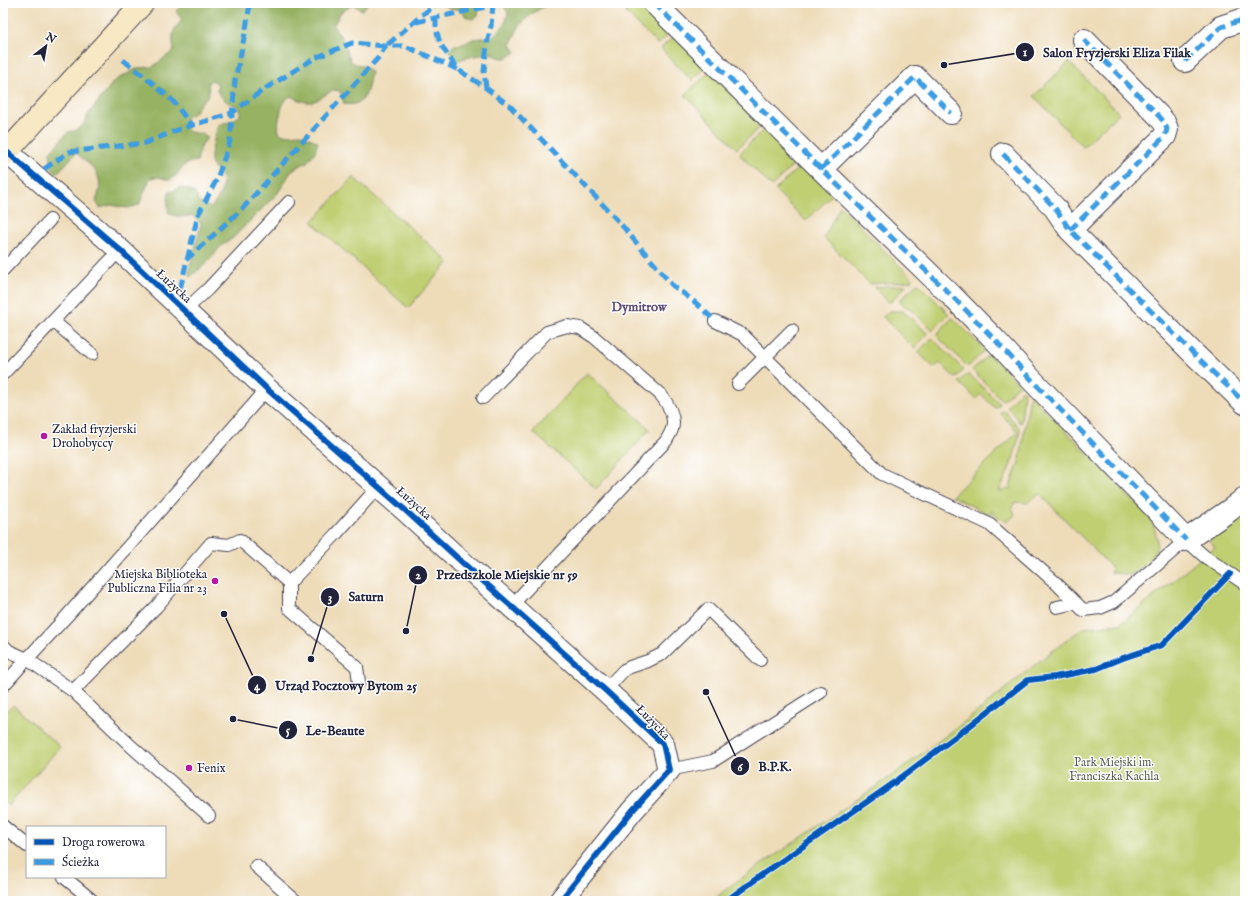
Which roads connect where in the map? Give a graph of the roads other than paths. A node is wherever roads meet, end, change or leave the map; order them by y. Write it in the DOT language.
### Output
graph roads {
  1 [pos="143,3"];
  2 [pos="654,3"];
  3 [pos="1245,19"];
  4 [pos="1084,40"];
  5 [pos="1185,61"];
  6 [pos="951,113"];
  7 [pos="5,154"];
  8 [pos="1003,154"];
  9 [pos="821,169"];
  10 [pos="289,202"];
  11 [pos="50,220"];
  12 [pos="1070,230"];
  13 [pos="120,250"];
  14 [pos="3,270"];
  15 [pos="186,312"];
  16 [pos="716,320"];
  17 [pos="53,321"];
  18 [pos="792,330"];
  19 [pos="92,354"];
  20 [pos="764,356"];
  21 [pos="3,374"];
  22 [pos="738,384"];
  23 [pos="267,389"];
  24 [pos="483,398"];
  25 [pos="1245,403"];
  26 [pos="379,486"];
  27 [pos="1245,498"];
  28 [pos="1186,540"];
  29 [pos="289,583"];
  30 [pos="1245,584"];
  31 [pos="1075,603"];
  32 [pos="511,606"];
  33 [pos="1057,607"];
  34 [pos="3,645"];
  35 [pos="27,659"];
  36 [pos="760,660"];
  37 [pos="359,682"];
  38 [pos="3,686"];
  39 [pos="605,690"];
  40 [pos="73,691"];
  41 [pos="821,692"];
  42 [pos="669,770"];
  43 [pos="209,816"];
  44 [pos="3,826"];
  45 [pos="26,845"];
  46 [pos="256,866"];
  47 [pos="65,878"];
  48 [pos="93,901"];
  49 [pos="296,901"];
  50 [pos="560,901"];
  1 -- 7 [label="street, Łużycka"];
  2 -- 9 [label="street"];
  3 -- 5 [label="street"];
  4 -- 12 [label="street"];
  6 -- 9 [label="street"];
  7 -- 13 [label="street, Łużycka"];
  8 -- 12 [label="street"];
  9 -- 28 [label="street"];
  10 -- 15 [label="lane"];
  11 -- 14 [label="lane"];
  12 -- 25 [label="street"];
  13 -- 15 [label="street, Łużycka"];
  13 -- 17 [label="lane"];
  15 -- 23 [label="street, Łużycka"];
  16 -- 20 [label="lane"];
  17 -- 19 [label="lane"];
  17 -- 21 [label="lane"];
  18 -- 20 [label="lane"];
  20 -- 22 [label="lane"];
  20 -- 31 [label="lane"];
  23 -- 26 [label="street, Łużycka"];
  23 -- 35 [label="lane"];
  24 -- 32 [label="lane"];
  26 -- 29 [label="lane"];
  26 -- 32 [label="street, Łużycka"];
  27 -- 28 [label="street"];
  28 -- 30 [label="lane"];
  28 -- 31 [label="lane"];
  29 -- 37 [label="lane"];
  29 -- 40 [label="lane"];
  31 -- 33 [label="lane"];
  32 -- 39 [label="street, Łużycka"];
  34 -- 35 [label="lane"];
  35 -- 38 [label="lane"];
  35 -- 40 [label="lane"];
  36 -- 39 [label="lane"];
  39 -- 42 [label="street, Łużycka"];
  40 -- 43 [label="lane"];
  41 -- 42 [label="lane"];
  42 -- 50 [label="street"];
  44 -- 45 [label="lane"];
  46 -- 49 [label="lane"];
  47 -- 48 [label="lane"];
}
